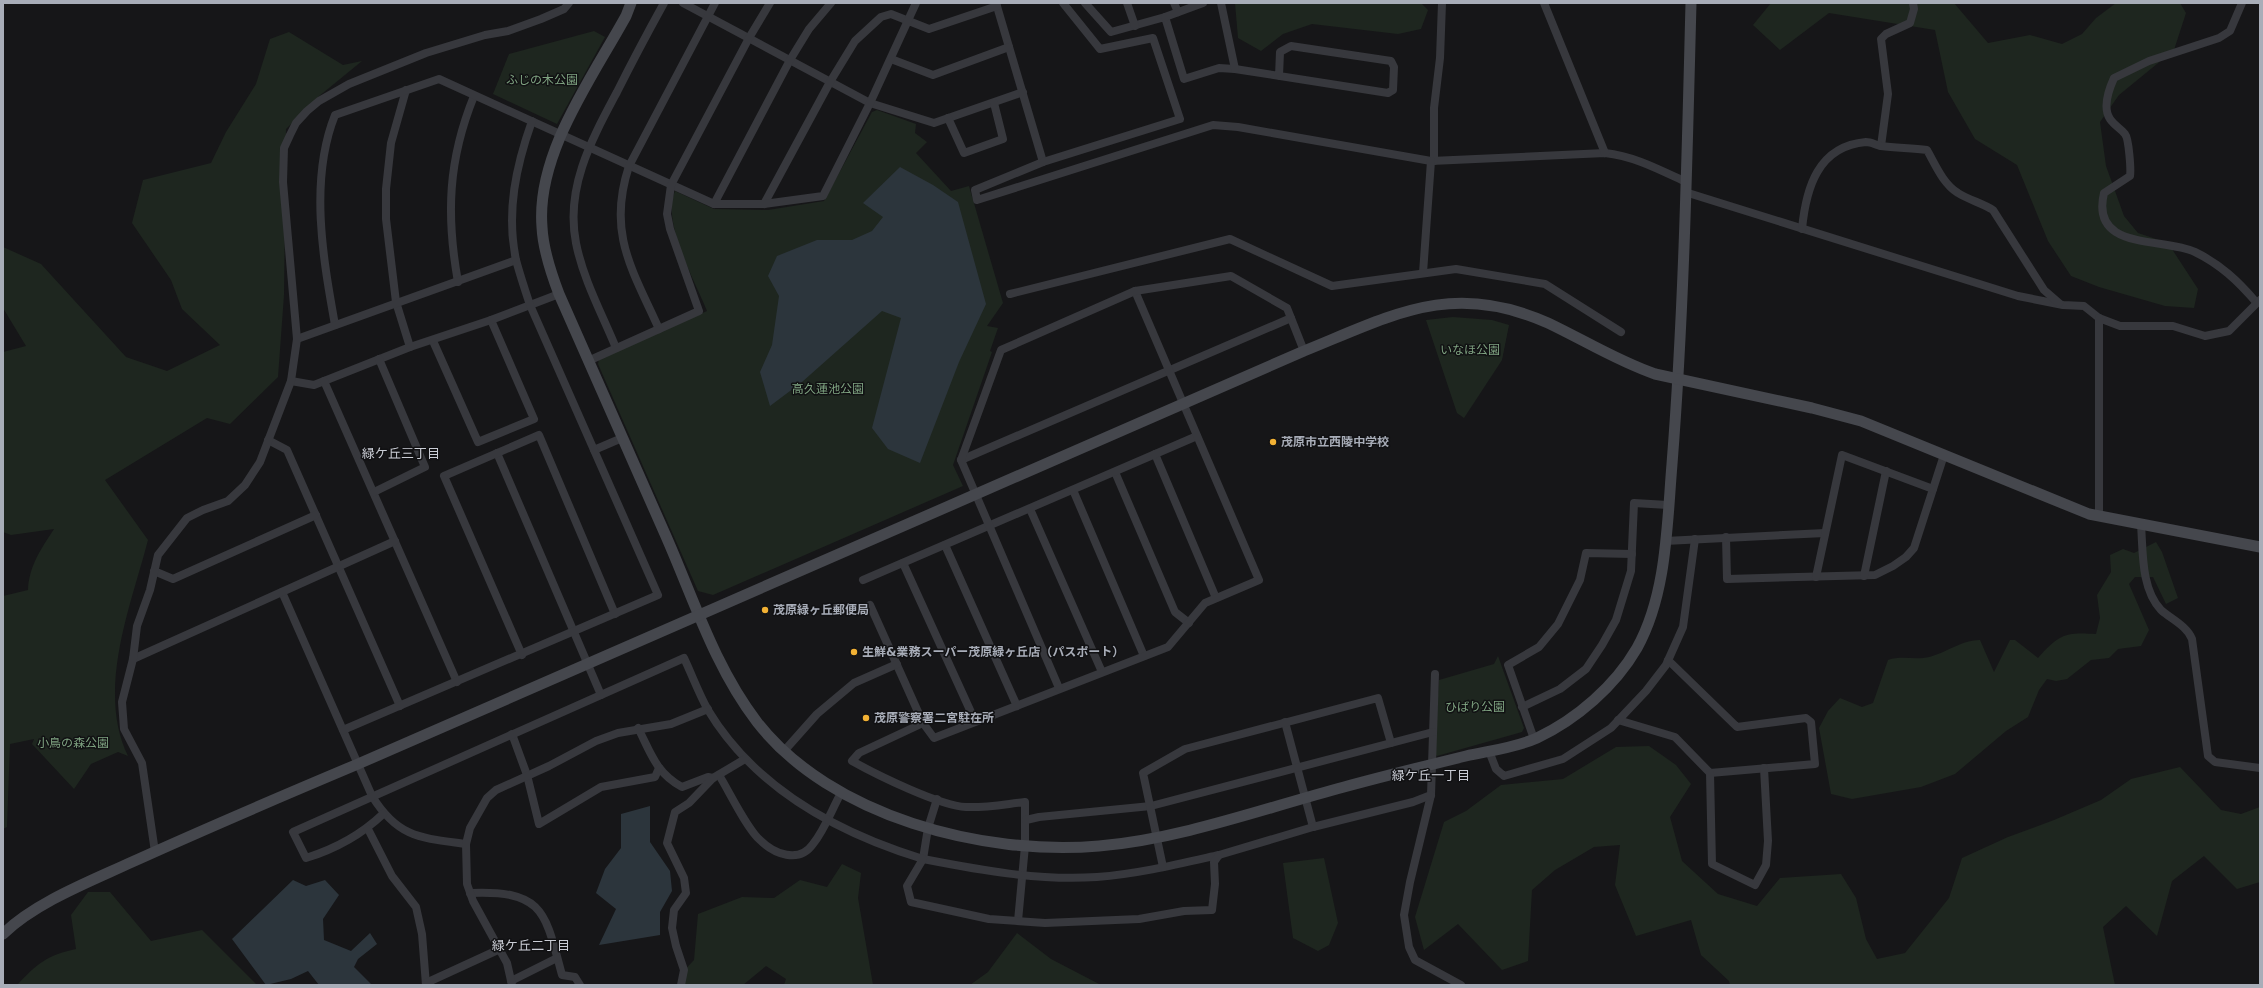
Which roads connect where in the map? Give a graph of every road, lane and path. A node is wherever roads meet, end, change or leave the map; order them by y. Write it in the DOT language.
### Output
graph roads {
  1 [pos="569,3"];
  2 [pos="631,3"];
  3 [pos="664,3"];
  4 [pos="683,3"];
  5 [pos="715,3"];
  6 [pos="770,3"];
  7 [pos="831,3"];
  8 [pos="916,3"];
  9 [pos="1063,3"];
  10 [pos="1085,3"];
  11 [pos="1126,3"];
  12 [pos="1174,3"];
  13 [pos="1203,3"];
  14 [pos="1221,3"];
  15 [pos="1442,3"];
  16 [pos="1544,3"];
  17 [pos="1691,3"];
  18 [pos="1913,3"];
  19 [pos="2242,3"];
  20 [pos="996,5"];
  21 [pos="1178,12"];
  22 [pos="707,16"];
  23 [pos="1165,17"];
  24 [pos="908,20"];
  25 [pos="1135,26"];
  26 [pos="749,38"];
  27 [pos="1009,47"];
  28 [pos="891,59"];
  29 [pos="790,60"];
  30 [pos="1234,69"];
  31 [pos="1279,76"];
  32 [pos="830,82"];
  33 [pos="406,90"];
  34 [pos="1023,92"];
  35 [pos="474,96"];
  36 [pos="870,103"];
  37 [pos="994,103"];
  38 [pos="948,118"];
  39 [pos="532,121"];
  40 [pos="560,135"];
  41 [pos="1881,146"];
  42 [pos="588,148"];
  43 [pos="1605,153"];
  44 [pos="1433,161"];
  45 [pos="1043,162"];
  46 [pos="629,166"];
  47 [pos="671,185"];
  48 [pos="1685,187"];
  49 [pos="714,204"];
  50 [pos="764,204"];
  51 [pos="1802,229"];
  52 [pos="516,260"];
  53 [pos="1423,273"];
  54 [pos="458,282"];
  55 [pos="1135,291"];
  56 [pos="559,294"];
  57 [pos="1010,294"];
  58 [pos="2258,301"];
  59 [pos="396,302"];
  60 [pos="530,305"];
  61 [pos="2062,306"];
  62 [pos="1291,318"];
  63 [pos="2099,318"];
  64 [pos="491,320"];
  65 [pos="335,325"];
  66 [pos="659,329"];
  67 [pos="1621,332"];
  68 [pos="298,339"];
  69 [pos="433,340"];
  70 [pos="410,347"];
  71 [pos="616,348"];
  72 [pos="1304,351"];
  73 [pos="378,359"];
  74 [pos="588,360"];
  75 [pos="1170,370"];
  76 [pos="1679,378"];
  77 [pos="291,381"];
  78 [pos="324,381"];
  79 [pos="1183,403"];
  80 [pos="1197,436"];
  81 [pos="622,438"];
  82 [pos="268,440"];
  83 [pos="594,450"];
  84 [pos="497,453"];
  85 [pos="1155,454"];
  86 [pos="1944,455"];
  87 [pos="961,460"];
  88 [pos="1886,471"];
  89 [pos="1115,472"];
  90 [pos="1933,488"];
  91 [pos="1073,490"];
  92 [pos="374,492"];
  93 [pos="975,493"];
  94 [pos="1668,505"];
  95 [pos="1030,509"];
  96 [pos="316,515"];
  97 [pos="2099,516"];
  98 [pos="2140,524"];
  99 [pos="989,525"];
  100 [pos="1825,533"];
  101 [pos="1726,537"];
  102 [pos="1695,539"];
  103 [pos="395,541"];
  104 [pos="1665,541"];
  105 [pos="945,545"];
  106 [pos="2260,547"];
  107 [pos="1632,554"];
  108 [pos="902,564"];
  109 [pos="339,566"];
  110 [pos="154,571"];
  111 [pos="1864,576"];
  112 [pos="1816,577"];
  113 [pos="863,580"];
  114 [pos="282,592"];
  115 [pos="1216,598"];
  116 [pos="870,605"];
  117 [pos="615,614"];
  118 [pos="700,614"];
  119 [pos="1189,623"];
  120 [pos="574,631"];
  121 [pos="522,655"];
  122 [pos="1144,656"];
  123 [pos="133,659"];
  124 [pos="1668,660"];
  125 [pos="587,663"];
  126 [pos="896,664"];
  127 [pos="1102,672"];
  128 [pos="1435,674"];
  129 [pos="457,682"];
  130 [pos="1059,688"];
  131 [pos="601,695"];
  132 [pos="400,706"];
  133 [pos="1017,706"];
  134 [pos="1522,707"];
  135 [pos="708,709"];
  136 [pos="1618,720"];
  137 [pos="975,721"];
  138 [pos="1285,722"];
  139 [pos="923,723"];
  140 [pos="638,728"];
  141 [pos="343,730"];
  142 [pos="1433,732"];
  143 [pos="512,734"];
  144 [pos="1534,740"];
  145 [pos="1391,743"];
  146 [pos="785,750"];
  147 [pos="1489,750"];
  148 [pos="745,759"];
  149 [pos="358,764"];
  150 [pos="1431,764"];
  151 [pos="659,768"];
  152 [pos="1297,768"];
  153 [pos="1764,768"];
  154 [pos="2260,768"];
  155 [pos="1710,773"];
  156 [pos="527,775"];
  157 [pos="716,776"];
  158 [pos="841,793"];
  159 [pos="1431,795"];
  160 [pos="372,796"];
  161 [pos="1305,797"];
  162 [pos="937,799"];
  163 [pos="1151,806"];
  164 [pos="383,814"];
  165 [pos="826,820"];
  166 [pos="1026,820"];
  167 [pos="1313,827"];
  168 [pos="928,828"];
  169 [pos="368,829"];
  170 [pos="1158,838"];
  171 [pos="466,844"];
  172 [pos="1025,846"];
  173 [pos="155,852"];
  174 [pos="1219,855"];
  175 [pos="923,859"];
  176 [pos="1163,867"];
  177 [pos="1020,876"];
  178 [pos="470,893"];
  179 [pos="1018,921"];
  180 [pos="3,934"];
  181 [pos="500,949"];
  182 [pos="558,958"];
  183 [pos="512,983"];
  184 [pos="426,984"];
  185 [pos="580,985"];
  186 [pos="681,985"];
  187 [pos="1461,985"];
  1 -- 68 [label="street"];
  2 -- 40 [label="street"];
  3 -- 42 [label="street"];
  4 -- 22 [label="street"];
  5 -- 22 [label="street"];
  6 -- 26 [label="street"];
  7 -- 29 [label="street"];
  8 -- 24 [label="street"];
  9 -- 45 [label="street"];
  10 -- 25 [label="street"];
  11 -- 25 [label="street"];
  12 -- 21 [label="street"];
  13 -- 21 [label="street"];
  14 -- 30 [label="street"];
  15 -- 44 [label="street"];
  16 -- 43 [label="street"];
  17 -- 48 [label="street"];
  18 -- 41 [label="street"];
  19 -- 58 [label="street"];
  20 -- 24 [label="street"];
  20 -- 27 [label="street"];
  21 -- 23 [label="street"];
  22 -- 26 [label="street"];
  22 -- 46 [label="street"];
  23 -- 25 [label="street"];
  23 -- 30 [label="street"];
  24 -- 28 [label="street"];
  24 -- 32 [label="street"];
  26 -- 29 [label="street"];
  26 -- 47 [label="street"];
  27 -- 28 [label="street"];
  27 -- 34 [label="street"];
  28 -- 36 [label="street"];
  29 -- 32 [label="street"];
  29 -- 49 [label="street"];
  30 -- 31 [label="street"];
  31 -- 31 [label="street"];
  32 -- 36 [label="street"];
  32 -- 50 [label="street"];
  33 -- 35 [label="street"];
  33 -- 59 [label="street"];
  33 -- 65 [label="street"];
  34 -- 37 [label="street"];
  34 -- 45 [label="street"];
  35 -- 39 [label="street"];
  35 -- 54 [label="street"];
  36 -- 38 [label="street"];
  36 -- 50 [label="street"];
  37 -- 38 [label="street"];
  37 -- 38 [label="street"];
  39 -- 40 [label="street"];
  39 -- 52 [label="street"];
  40 -- 42 [label="street"];
  40 -- 56 [label="street"];
  41 -- 51 [label="street"];
  41 -- 61 [label="street"];
  42 -- 46 [label="street"];
  42 -- 71 [label="street"];
  43 -- 44 [label="street"];
  43 -- 48 [label="street"];
  44 -- 45 [label="street"];
  44 -- 53 [label="street"];
  46 -- 47 [label="street"];
  46 -- 66 [label="street"];
  47 -- 49 [label="street"];
  47 -- 66 [label="street"];
  48 -- 51 [label="street"];
  48 -- 76 [label="street"];
  49 -- 50 [label="street"];
  51 -- 61 [label="street"];
  52 -- 54 [label="street"];
  52 -- 60 [label="street"];
  53 -- 57 [label="street"];
  53 -- 67 [label="street"];
  54 -- 59 [label="street"];
  55 -- 62 [label="street"];
  55 -- 75 [label="street"];
  55 -- 87 [label="street"];
  56 -- 60 [label="street"];
  56 -- 74 [label="street"];
  58 -- 63 [label="street"];
  59 -- 65 [label="street"];
  59 -- 70 [label="street"];
  60 -- 64 [label="street"];
  60 -- 83 [label="street"];
  61 -- 63 [label="street"];
  62 -- 72 [label="street"];
  62 -- 75 [label="street"];
  63 -- 97 [label="street"];
  64 -- 69 [label="street"];
  64 -- 69 [label="street"];
  65 -- 68 [label="street"];
  66 -- 71 [label="street"];
  68 -- 77 [label="street"];
  69 -- 70 [label="street"];
  70 -- 73 [label="street"];
  71 -- 74 [label="street"];
  72 -- 76 [label="street"];
  72 -- 79 [label="street"];
  73 -- 78 [label="street"];
  73 -- 92 [label="street"];
  74 -- 81 [label="street"];
  75 -- 79 [label="street"];
  75 -- 87 [label="street"];
  76 -- 86 [label="street"];
  76 -- 94 [label="street"];
  77 -- 78 [label="street"];
  77 -- 82 [label="street"];
  78 -- 92 [label="street"];
  79 -- 80 [label="street"];
  79 -- 93 [label="street"];
  80 -- 85 [label="street"];
  80 -- 115 [label="street"];
  81 -- 83 [label="street"];
  81 -- 118 [label="street"];
  82 -- 96 [label="street"];
  82 -- 110 [label="street"];
  83 -- 117 [label="street"];
  84 -- 117 [label="street"];
  84 -- 120 [label="street"];
  84 -- 121 [label="street"];
  85 -- 89 [label="street"];
  85 -- 115 [label="street"];
  86 -- 90 [label="street"];
  86 -- 97 [label="street"];
  87 -- 93 [label="street"];
  88 -- 90 [label="street"];
  88 -- 100 [label="street"];
  88 -- 111 [label="street"];
  89 -- 91 [label="street"];
  89 -- 119 [label="street"];
  90 -- 111 [label="street"];
  91 -- 95 [label="street"];
  91 -- 122 [label="street"];
  92 -- 103 [label="street"];
  93 -- 99 [label="street"];
  93 -- 118 [label="street"];
  94 -- 104 [label="street"];
  94 -- 107 [label="street"];
  95 -- 99 [label="street"];
  95 -- 127 [label="street"];
  96 -- 109 [label="street"];
  96 -- 110 [label="street"];
  97 -- 98 [label="street"];
  98 -- 106 [label="street"];
  98 -- 154 [label="street"];
  99 -- 105 [label="street"];
  99 -- 130 [label="street"];
  100 -- 101 [label="street"];
  100 -- 112 [label="street"];
  101 -- 102 [label="street"];
  101 -- 112 [label="street"];
  102 -- 104 [label="street"];
  102 -- 124 [label="street"];
  103 -- 109 [label="street"];
  103 -- 129 [label="street"];
  104 -- 144 [label="street"];
  105 -- 108 [label="street"];
  105 -- 133 [label="street"];
  107 -- 134 [label="street"];
  107 -- 134 [label="street"];
  108 -- 113 [label="street"];
  108 -- 137 [label="street"];
  109 -- 114 [label="street"];
  109 -- 132 [label="street"];
  110 -- 123 [label="street"];
  111 -- 112 [label="street"];
  114 -- 123 [label="street"];
  114 -- 141 [label="street"];
  115 -- 119 [label="street"];
  116 -- 126 [label="street"];
  117 -- 120 [label="street"];
  118 -- 125 [label="street"];
  118 -- 146 [label="street"];
  119 -- 122 [label="street"];
  120 -- 121 [label="street"];
  120 -- 125 [label="street"];
  121 -- 129 [label="street"];
  122 -- 127 [label="street"];
  123 -- 173 [label="street"];
  124 -- 136 [label="street"];
  124 -- 153 [label="street"];
  125 -- 131 [label="street"];
  125 -- 149 [label="street"];
  126 -- 139 [label="street"];
  126 -- 146 [label="street"];
  127 -- 130 [label="street"];
  128 -- 142 [label="street"];
  129 -- 132 [label="street"];
  130 -- 133 [label="street"];
  131 -- 135 [label="street"];
  131 -- 143 [label="street"];
  132 -- 141 [label="street"];
  133 -- 137 [label="street"];
  134 -- 144 [label="street"];
  135 -- 140 [label="street"];
  135 -- 148 [label="street"];
  136 -- 147 [label="street"];
  136 -- 155 [label="street"];
  137 -- 139 [label="street"];
  138 -- 145 [label="street"];
  138 -- 152 [label="street"];
  138 -- 163 [label="street"];
  139 -- 162 [label="street"];
  140 -- 151 [label="street"];
  140 -- 156 [label="street"];
  141 -- 149 [label="street"];
  142 -- 145 [label="street"];
  142 -- 150 [label="street"];
  143 -- 156 [label="street"];
  143 -- 160 [label="street"];
  144 -- 147 [label="street"];
  145 -- 152 [label="street"];
  146 -- 158 [label="street"];
  147 -- 150 [label="street"];
  148 -- 157 [label="street"];
  148 -- 165 [label="street"];
  149 -- 160 [label="street"];
  149 -- 173 [label="street"];
  150 -- 159 [label="street"];
  150 -- 161 [label="street"];
  151 -- 156 [label="street"];
  151 -- 157 [label="street"];
  152 -- 161 [label="street"];
  152 -- 163 [label="street"];
  153 -- 155 [label="street"];
  153 -- 155 [label="street"];
  156 -- 171 [label="street"];
  157 -- 165 [label="street"];
  157 -- 186 [label="street"];
  158 -- 165 [label="street"];
  158 -- 168 [label="street"];
  159 -- 167 [label="street"];
  159 -- 187 [label="street"];
  160 -- 164 [label="street"];
  160 -- 169 [label="street"];
  161 -- 167 [label="street"];
  161 -- 170 [label="street"];
  162 -- 166 [label="street"];
  162 -- 168 [label="street"];
  163 -- 166 [label="street"];
  163 -- 170 [label="street"];
  164 -- 169 [label="street"];
  164 -- 171 [label="street"];
  165 -- 175 [label="street"];
  166 -- 172 [label="street"];
  167 -- 174 [label="street"];
  168 -- 172 [label="street"];
  168 -- 175 [label="street"];
  169 -- 184 [label="street"];
  170 -- 172 [label="street"];
  170 -- 176 [label="street"];
  171 -- 178 [label="street"];
  172 -- 177 [label="street"];
  173 -- 180 [label="street"];
  174 -- 176 [label="street"];
  174 -- 179 [label="street"];
  175 -- 177 [label="street"];
  175 -- 179 [label="street"];
  176 -- 177 [label="street"];
  177 -- 179 [label="street"];
  178 -- 181 [label="street"];
  178 -- 182 [label="street"];
  181 -- 183 [label="street"];
  181 -- 184 [label="street"];
  182 -- 183 [label="street"];
  182 -- 185 [label="street"];
}
